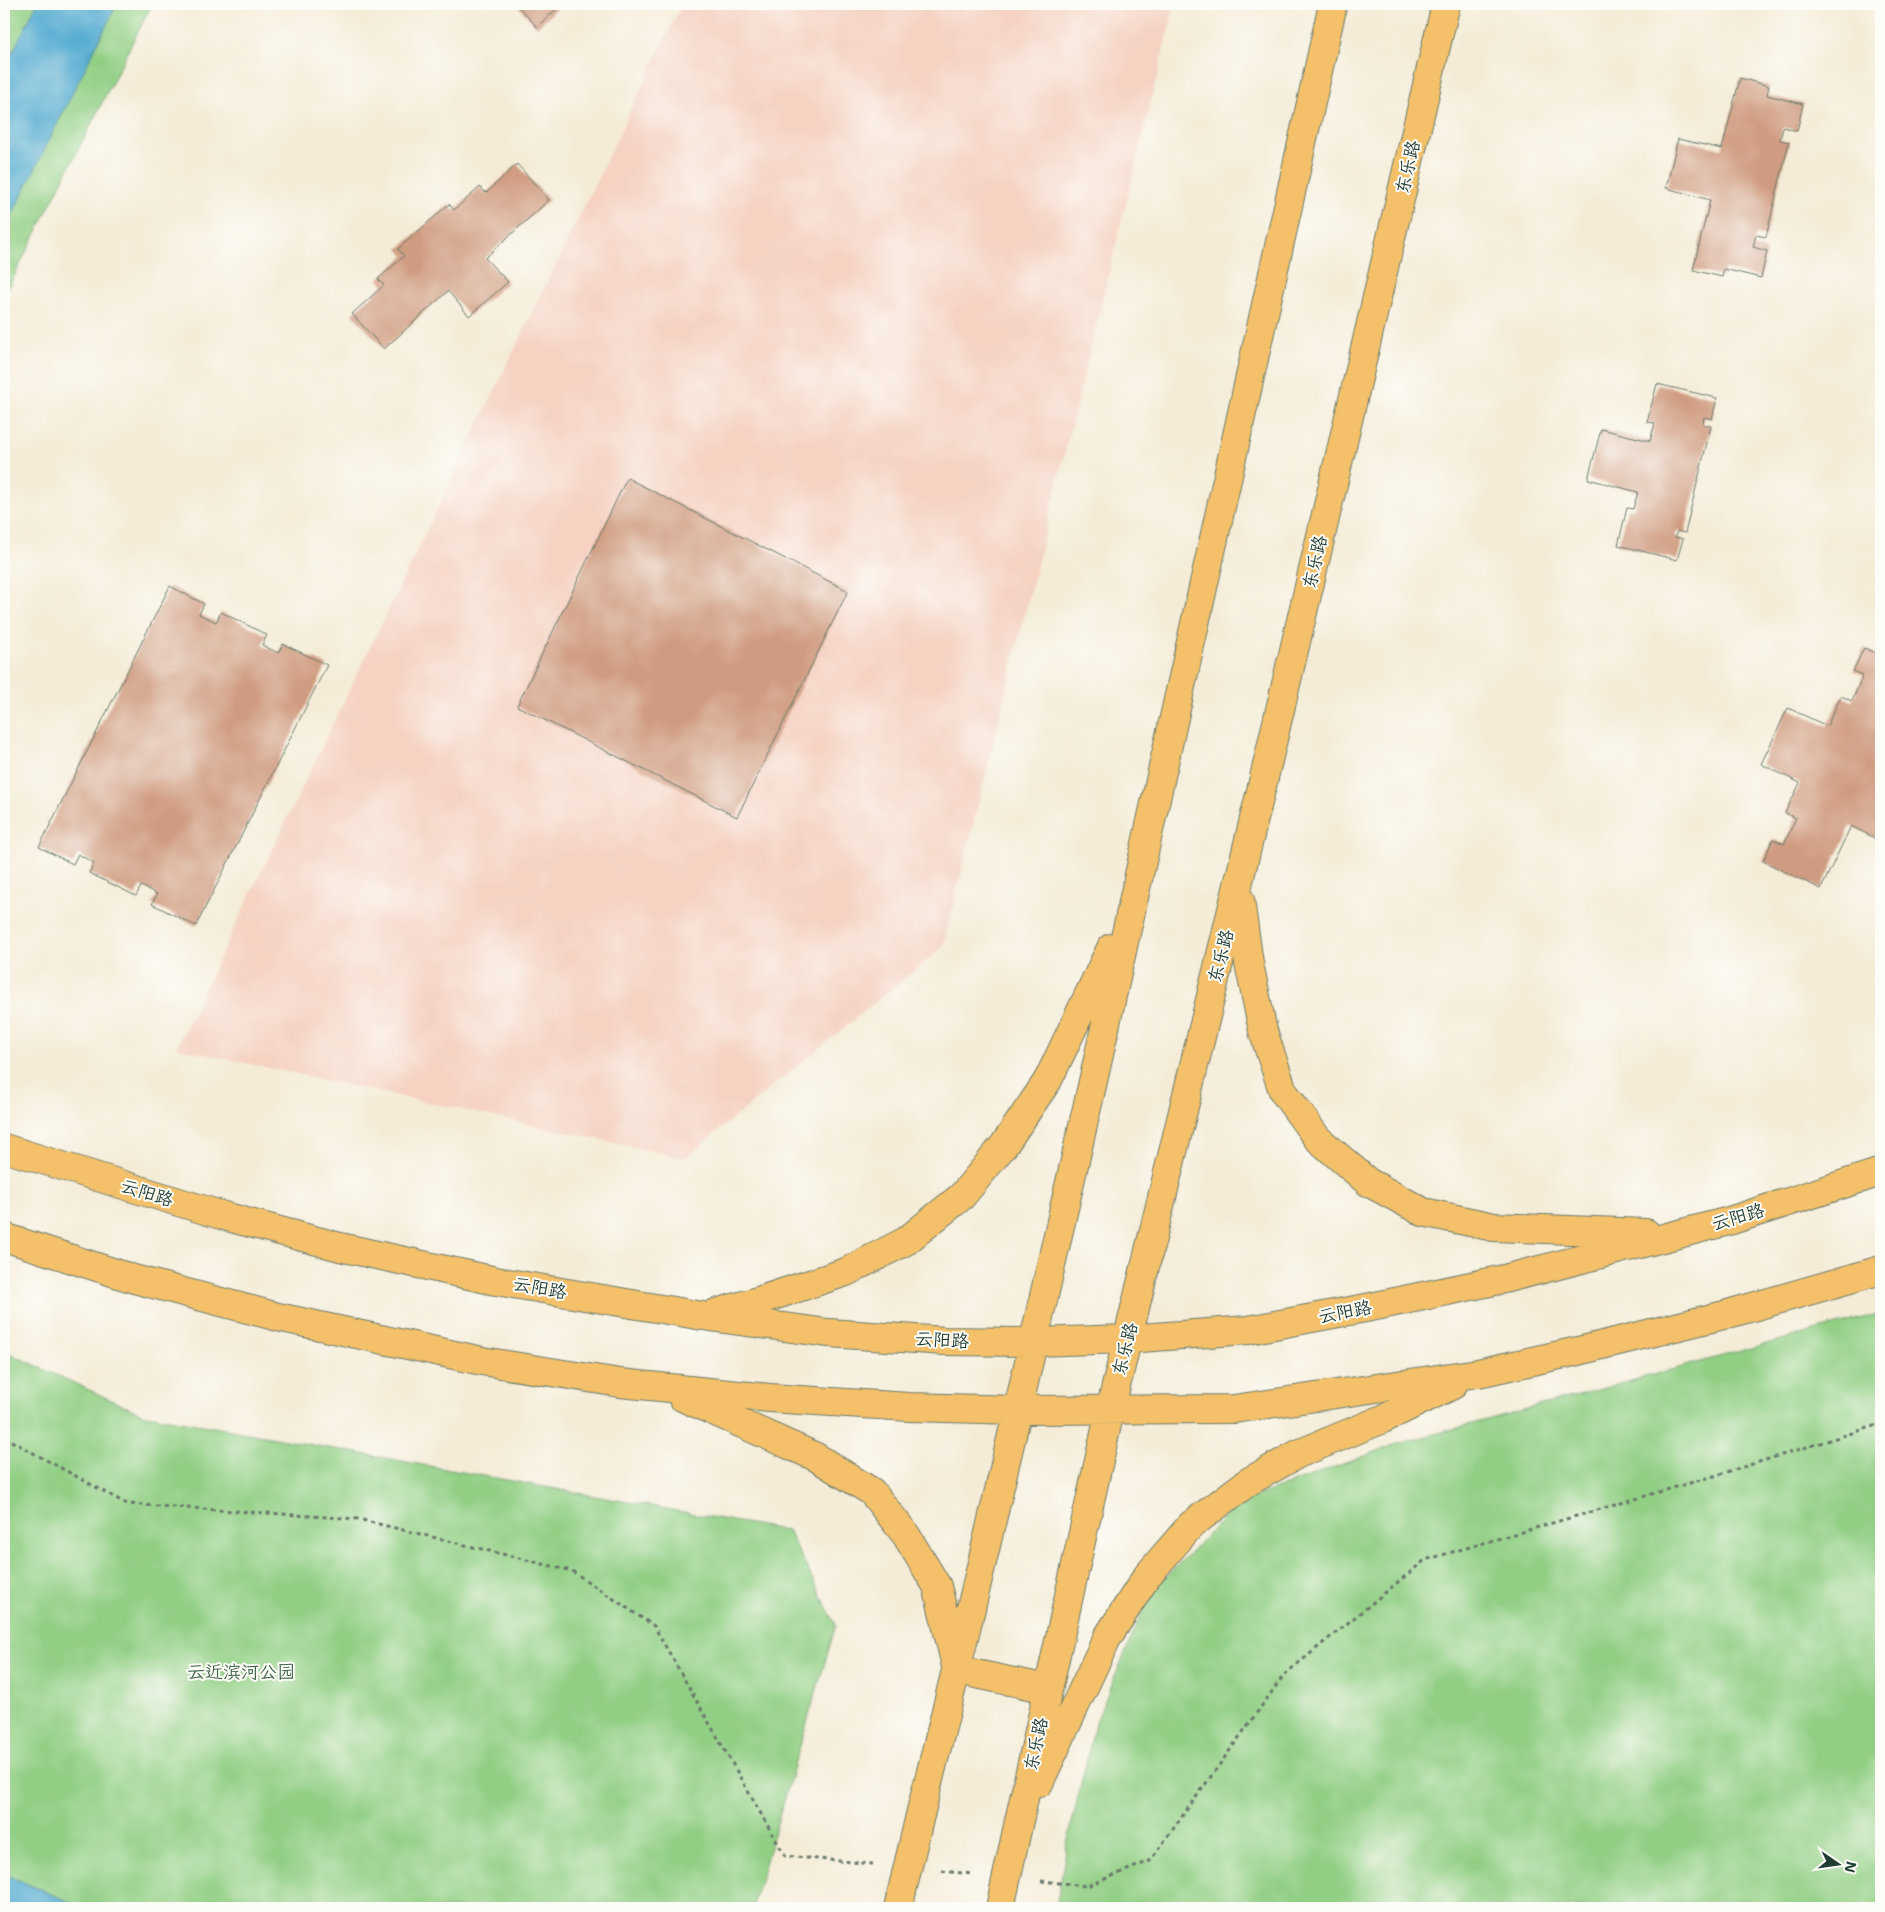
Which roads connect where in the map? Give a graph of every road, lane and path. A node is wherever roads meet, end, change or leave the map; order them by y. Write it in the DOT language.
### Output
graph roads {
  1 [pos="1333,4"];
  2 [pos="1446,4"];
  3 [pos="1238,888"];
  4 [pos="1133,904"];
  5 [pos="4,1148"];
  6 [pos="1881,1172"];
  7 [pos="1675,1234"];
  8 [pos="4,1237"];
  9 [pos="1881,1270"];
  10 [pos="703,1316"];
  11 [pos="1128,1339"];
  12 [pos="1034,1342"];
  13 [pos="1478,1373"];
  14 [pos="660,1387"];
  15 [pos="1018,1410"];
  16 [pos="1110,1411"];
  17 [pos="957,1670"];
  18 [pos="1048,1689"];
  19 [pos="1017,1830"];
  20 [pos="898,1908"];
  21 [pos="1000,1908"];
  1 -- 4 [label="main road"];
  2 -- 3 [label="main road, 东乐路"];
  3 -- 7 [label="main road"];
  3 -- 11 [label="main road, 东乐路"];
  4 -- 10 [label="main road"];
  4 -- 12 [label="main road"];
  5 -- 10 [label="main road, 云阳路"];
  6 -- 7 [label="main road, 云阳路"];
  7 -- 11 [label="main road, 云阳路"];
  8 -- 14 [label="main road"];
  9 -- 13 [label="main road"];
  10 -- 12 [label="main road, 云阳路"];
  11 -- 12 [label="main road, 云阳路"];
  11 -- 16 [label="main road, 东乐路"];
  12 -- 15 [label="main road"];
  13 -- 16 [label="main road"];
  13 -- 19 [label="main road"];
  14 -- 15 [label="main road"];
  14 -- 17 [label="main road"];
  15 -- 16 [label="main road"];
  15 -- 17 [label="main road"];
  16 -- 18 [label="main road, 东乐路"];
  17 -- 18 [label="main road"];
  17 -- 20 [label="main road, bridge"];
  18 -- 19 [label="main road, 东乐路"];
  19 -- 21 [label="main road, 东乐路, bridge"];
}
